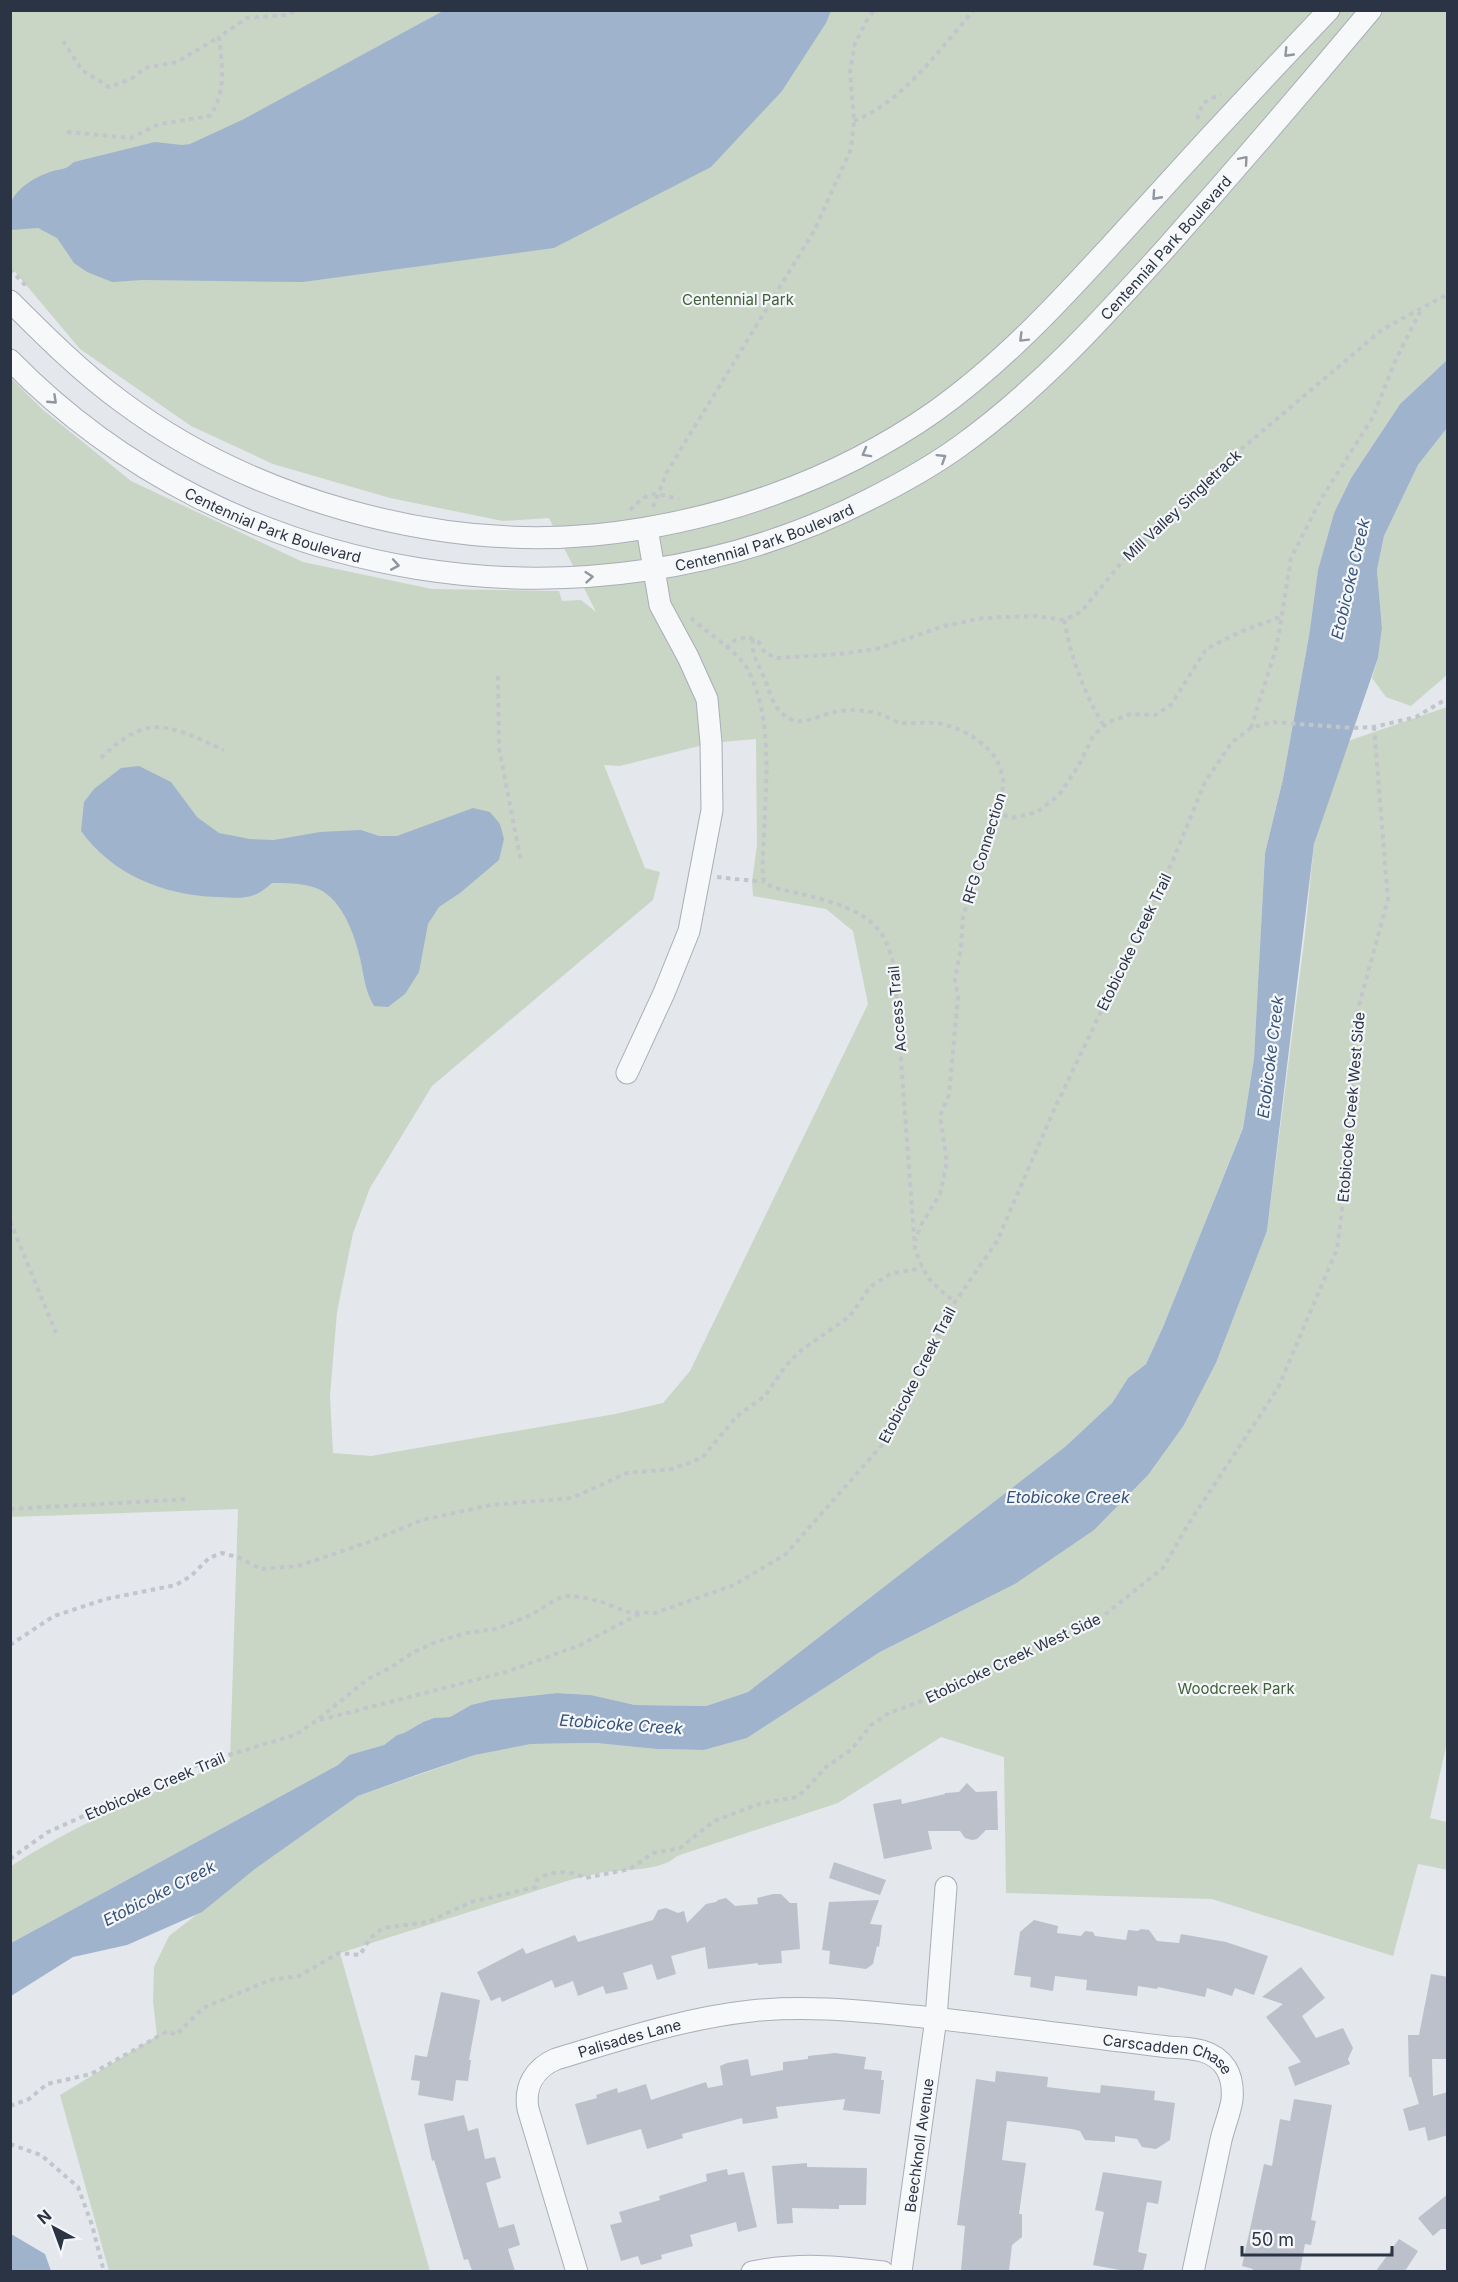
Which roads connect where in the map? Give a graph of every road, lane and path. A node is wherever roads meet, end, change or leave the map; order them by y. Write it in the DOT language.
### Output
graph roads {
  1 [pos="299,10"];
  2 [pos="874,10"];
  3 [pos="974,10"];
  4 [pos="1329,10"];
  5 [pos="1371,10"];
  6 [pos="219,37"];
  7 [pos="63,40"];
  8 [pos="1229,91"];
  9 [pos="854,121"];
  10 [pos="1195,127"];
  11 [pos="67,132"];
  12 [pos="10,269"];
  13 [pos="33,294"];
  14 [pos="1448,294"];
  15 [pos="10,301"];
  16 [pos="1421,309"];
  17 [pos="10,360"];
  18 [pos="657,494"];
  19 [pos="683,500"];
  20 [pos="624,514"];
  21 [pos="647,528"];
  22 [pos="654,569"];
  23 [pos="689,616"];
  24 [pos="1282,616"];
  25 [pos="1064,620"];
  26 [pos="753,639"];
  27 [pos="726,648"];
  28 [pos="498,676"];
  29 [pos="1448,698"];
  30 [pos="1104,726"];
  31 [pos="1374,727"];
  32 [pos="1251,728"];
  33 [pos="224,750"];
  34 [pos="101,758"];
  35 [pos="995,812"];
  36 [pos="521,862"];
  37 [pos="701,875"];
  38 [pos="764,882"];
  39 [pos="627,1073"];
  40 [pos="10,1221"];
  41 [pos="915,1241"];
  42 [pos="922,1268"];
  43 [pos="955,1302"];
  44 [pos="56,1333"];
  45 [pos="189,1499"];
  46 [pos="10,1509"];
  47 [pos="640,1613"];
  48 [pos="10,1645"];
  49 [pos="316,1721"];
  50 [pos="10,1859"];
  51 [pos="946,1887"];
  52 [pos="936,2018"];
  53 [pos="10,2106"];
  54 [pos="10,2144"];
  55 [pos="104,2271"];
  56 [pos="577,2271"];
  57 [pos="752,2271"];
  58 [pos="883,2271"];
  59 [pos="901,2271"];
  60 [pos="1193,2271"];
  1 -- 6 [label="path"];
  2 -- 9 [label="path"];
  3 -- 9 [label="path"];
  4 -- 21 [label="street, one-way"];
  22 -- 5 [label="street, Centennial Park Boulevard, one-way"];
  6 -- 7 [label="path"];
  6 -- 11 [label="path"];
  8 -- 10 [label="path"];
  9 -- 18 [label="path"];
  12 -- 13 [label="path"];
  14 -- 16 [label="path, Mill Valley Singletrack"];
  15 -- 21 [label="street"];
  16 -- 24 [label="path"];
  16 -- 25 [label="path, Mill Valley Singletrack"];
  17 -- 22 [label="street, Centennial Park Boulevard, one-way"];
  18 -- 19 [label="path"];
  18 -- 20 [label="path"];
  18 -- 21 [label="path"];
  21 -- 22 [label="street"];
  22 -- 37 [label="street"];
  23 -- 27 [label="path"];
  24 -- 30 [label="path"];
  24 -- 32 [label="path"];
  25 -- 26 [label="path"];
  25 -- 30 [label="path"];
  26 -- 27 [label="path"];
  26 -- 35 [label="path, RFG Connection"];
  27 -- 38 [label="path"];
  28 -- 36 [label="path"];
  29 -- 31 [label="path, Etobicoke Creek Trail"];
  30 -- 35 [label="path"];
  31 -- 32 [label="path, Etobicoke Creek Trail"];
  31 -- 53 [label="path, Etobicoke Creek West Side"];
  32 -- 43 [label="path, Etobicoke Creek Trail"];
  33 -- 34 [label="path"];
  35 -- 41 [label="path, RFG Connection"];
  37 -- 38 [label="path, Access Trail"];
  37 -- 39 [label="street"];
  38 -- 41 [label="path, Access Trail"];
  40 -- 44 [label="path"];
  41 -- 42 [label="path, Access Trail"];
  42 -- 43 [label="path, Access Trail"];
  42 -- 48 [label="path"];
  43 -- 47 [label="path, Etobicoke Creek Trail"];
  45 -- 46 [label="path"];
  47 -- 49 [label="path"];
  47 -- 49 [label="path, Etobicoke Creek Trail"];
  49 -- 50 [label="path, Etobicoke Creek Trail"];
  51 -- 52 [label="street, Beechknoll Avenue"];
  52 -- 56 [label="street, Palisades Lane"];
  52 -- 59 [label="street, Beechknoll Avenue"];
  52 -- 60 [label="street, Carscadden Chase"];
  54 -- 55 [label="path"];
  57 -- 58 [label="street"];
}
